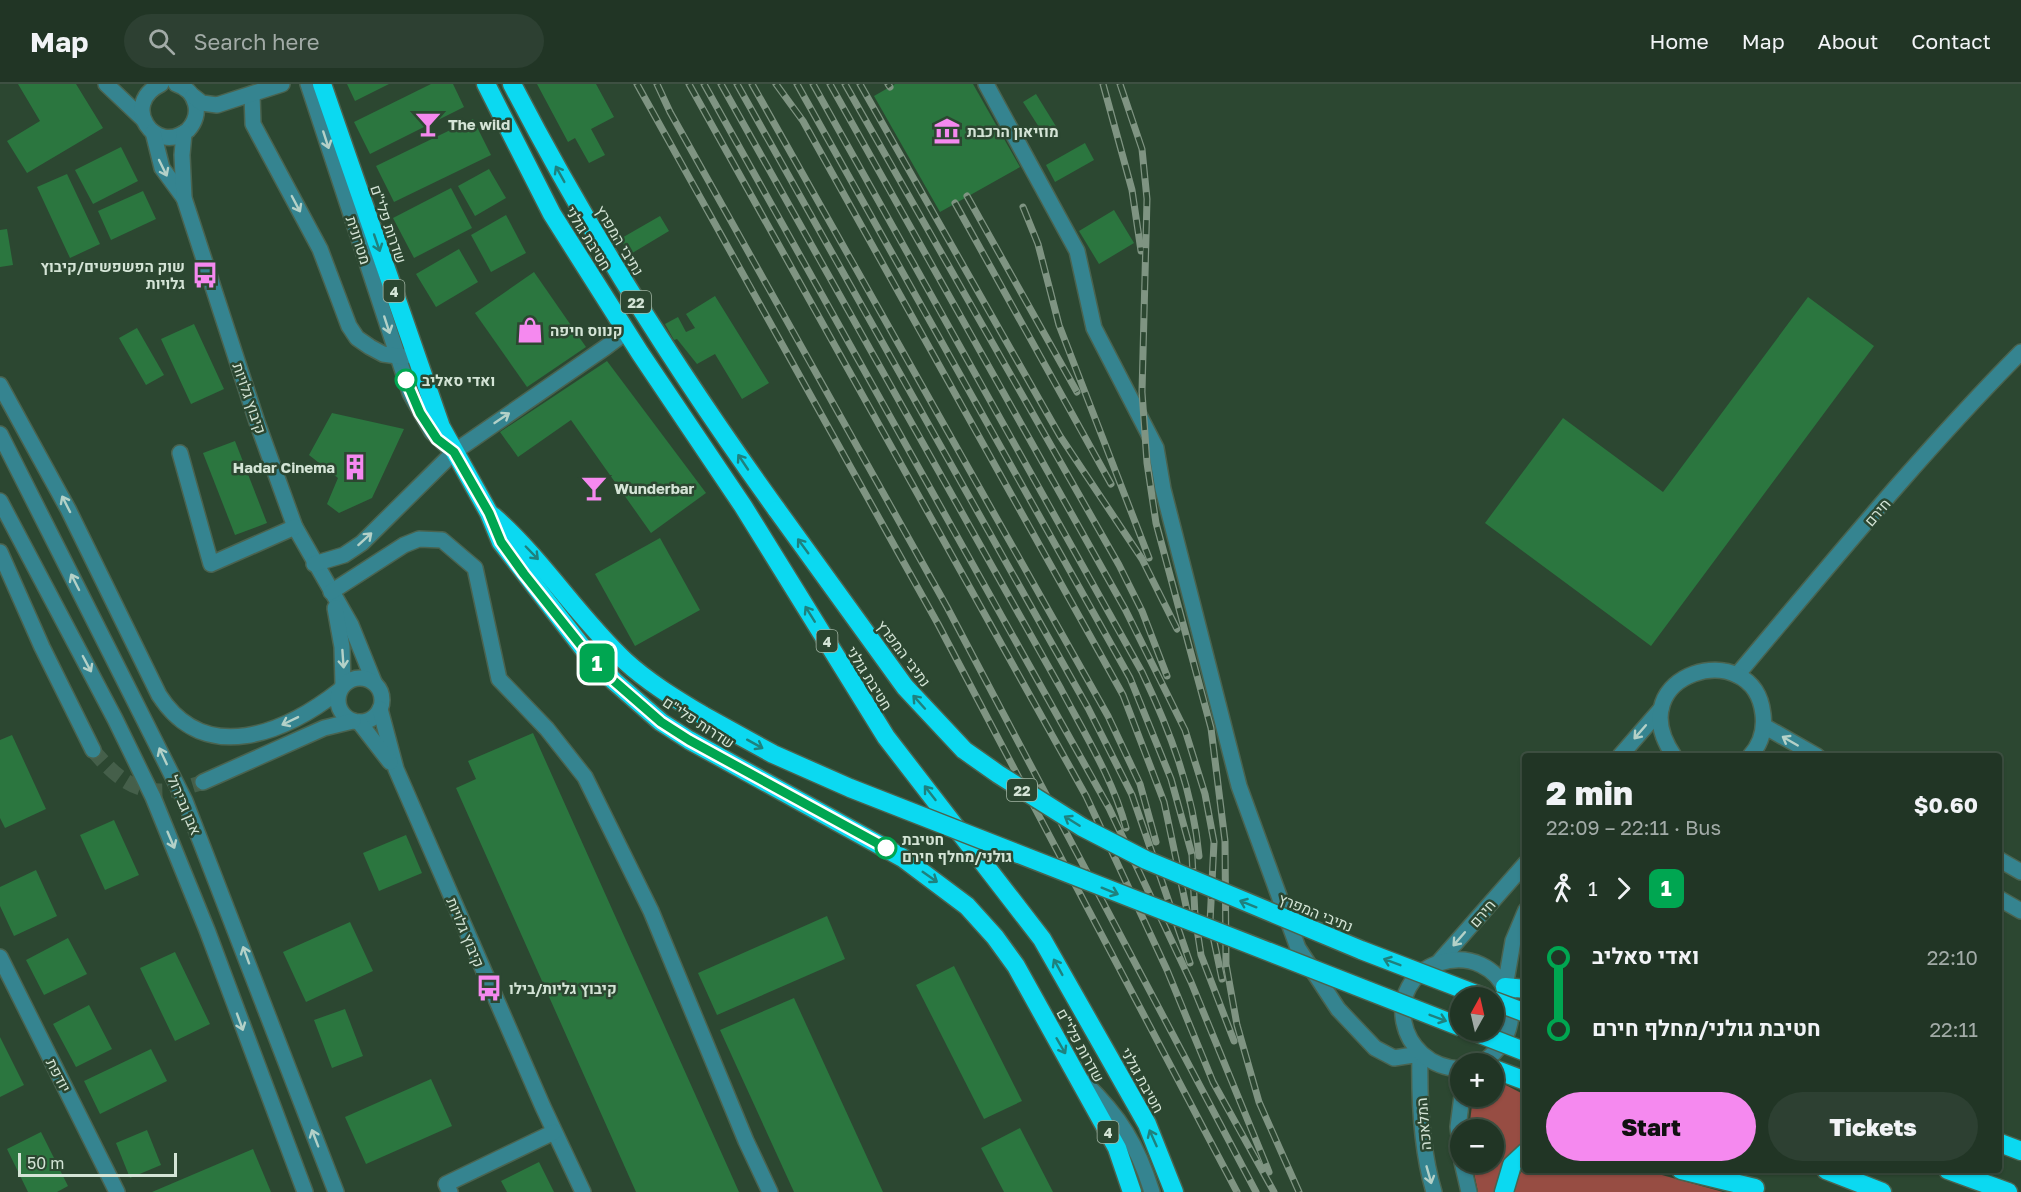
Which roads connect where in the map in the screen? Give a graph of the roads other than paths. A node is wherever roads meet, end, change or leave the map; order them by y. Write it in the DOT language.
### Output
graph roads {
  1 [pos="106,84"];
  2 [pos="161,84"];
  3 [pos="178,84"];
  4 [pos="233,84"];
  5 [pos="282,84"];
  6 [pos="308,84"];
  7 [pos="322,84"];
  8 [pos="486,84"];
  9 [pos="512,84"];
  10 [pos="986,84"];
  11 [pos="252,94"];
  12 [pos="193,96"];
  13 [pos="217,105"];
  14 [pos="143,119"];
  15 [pos="153,132"];
  16 [pos="184,134"];
  17 [pos="184,198"];
  18 [pos="622,325"];
  19 [pos="2021,352"];
  20 [pos="397,357"];
  21 [pos="417,358"];
  22 [pos="0,386"];
  23 [pos="0,434"];
  24 [pos="454,452"];
  25 [pos="180,453"];
  26 [pos="0,501"];
  27 [pos="489,513"];
  28 [pos="294,527"];
  29 [pos="0,552"];
  30 [pos="314,564"];
  31 [pos="331,592"];
  32 [pos="1737,675"];
  33 [pos="374,682"];
  34 [pos="341,687"];
  35 [pos="380,709"];
  36 [pos="1661,709"];
  37 [pos="356,721"];
  38 [pos="1764,726"];
  39 [pos="93,750"];
  40 [pos="1623,753"];
  41 [pos="1672,753"];
  42 [pos="1752,753"];
  43 [pos="1812,753"];
  44 [pos="396,769"];
  45 [pos="203,782"];
  46 [pos="2002,861"];
  47 [pos="1522,868"];
  48 [pos="2021,872"];
  49 [pos="2002,900"];
  50 [pos="2021,911"];
  51 [pos="1522,920"];
  52 [pos="0,957"];
  53 [pos="1438,963"];
  54 [pos="1457,987"];
  55 [pos="1498,987"];
  56 [pos="1501,987"];
  57 [pos="1522,990"];
  58 [pos="1504,993"];
  59 [pos="1504,997"];
  60 [pos="1504,998"];
  61 [pos="1522,1009"];
  62 [pos="1450,1023"];
  63 [pos="1498,1041"];
  64 [pos="1522,1050"];
  65 [pos="1496,1053"];
  66 [pos="1420,1054"];
  67 [pos="1450,1067"];
  68 [pos="1504,1073"];
  69 [pos="1078,1075"];
  70 [pos="1522,1080"];
  71 [pos="554,1132"];
  72 [pos="2002,1144"];
  73 [pos="2021,1151"];
  74 [pos="1522,1156"];
  75 [pos="1465,1173"];
  76 [pos="1693,1173"];
  77 [pos="1710,1173"];
  78 [pos="1834,1173"];
  79 [pos="1956,1173"];
  80 [pos="448,1188"];
  81 [pos="1762,1190"];
  82 [pos="117,1192"];
  83 [pos="305,1192"];
  84 [pos="336,1192"];
  85 [pos="583,1192"];
  86 [pos="770,1192"];
  87 [pos="1132,1192"];
  88 [pos="1152,1192"];
  89 [pos="1174,1192"];
  90 [pos="1434,1192"];
  91 [pos="1469,1192"];
  92 [pos="1504,1192"];
  93 [pos="1882,1192"];
  94 [pos="2008,1192"];
  1 -- 14 [label="street"];
  2 -- 14 [label="street"];
  3 -- 12 [label="street"];
  4 -- 13 [label="street"];
  5 -- 11 [label="street"];
  6 -- 20 [label="street, מטרונית, one-way"];
  7 -- 21 [label="highway, שדרות פלי\"ם / 4, one-way"];
  8 -- 18 [label="highway, חטיבת גולני / 4"];
  54 -- 9 [label="highway, נתיבי המפרץ / 22, one-way, bridge"];
  10 -- 66 [label="street"];
  11 -- 13 [label="street"];
  11 -- 20 [label="street, one-way"];
  12 -- 13 [label="street"];
  12 -- 16 [label="street"];
  14 -- 15 [label="street"];
  15 -- 16 [label="street"];
  15 -- 17 [label="street, קיבוץ גלויות, one-way"];
  16 -- 17 [label="street, קיבוץ גלויות"];
  17 -- 28 [label="street, קיבוץ גלויות"];
  24 -- 18 [label="street, one-way"];
  89 -- 18 [label="highway, חטיבת גולני / 4, one-way"];
  19 -- 32 [label="street, חירם"];
  20 -- 21 [label="street"];
  20 -- 24 [label="street, מטרונית"];
  21 -- 24 [label="highway, שדרות פלי\"ם / 4"];
  34 -- 22 [label="street, one-way"];
  84 -- 23 [label="street, אבן גבירול, one-way"];
  24 -- 27 [label="highway, שדרות פלי\"ם / 4"];
  30 -- 24 [label="street, one-way"];
  25 -- 28 [label="street"];
  26 -- 83 [label="street, אבן גבירול, one-way"];
  27 -- 62 [label="highway, one-way, bridge"];
  27 -- 69 [label="highway, שדרות פלי\"ם / 4, one-way"];
  28 -- 30 [label="street, קיבוץ גלויות"];
  29 -- 39 [label="street"];
  30 -- 31 [label="street, קיבוץ גלויות"];
  31 -- 33 [label="street, קיבוץ גלויות"];
  31 -- 34 [label="street, קיבוץ גלויות, one-way"];
  31 -- 86 [label="street"];
  32 -- 36 [label="street"];
  32 -- 38 [label="street"];
  33 -- 34 [label="street"];
  33 -- 35 [label="street"];
  34 -- 37 [label="street"];
  35 -- 37 [label="street"];
  35 -- 44 [label="street, קיבוץ גלויות"];
  36 -- 40 [label="street, one-way"];
  36 -- 41 [label="street"];
  37 -- 44 [label="street, קיבוץ גלויות"];
  37 -- 45 [label="street"];
  38 -- 42 [label="street"];
  43 -- 38 [label="street, one-way"];
  44 -- 71 [label="street, קיבוץ גלויות"];
  46 -- 48 [label="street"];
  47 -- 53 [label="street, חירם, one-way"];
  49 -- 50 [label="street"];
  51 -- 56 [label="street"];
  52 -- 82 [label="street, יודפת"];
  53 -- 55 [label="street"];
  53 -- 66 [label="street, חירם"];
  57 -- 58 [label="highway"];
  59 -- 61 [label="highway, bridge"];
  60 -- 65 [label="street"];
  63 -- 64 [label="highway, bridge"];
  66 -- 67 [label="street"];
  66 -- 90 [label="street, המלאכה, one-way"];
  68 -- 70 [label="highway"];
  69 -- 87 [label="highway, שדרות פלי\"ם / 4"];
  69 -- 88 [label="street"];
  71 -- 80 [label="street"];
  71 -- 85 [label="street, קיבוץ גלויות"];
  72 -- 73 [label="highway"];
  74 -- 92 [label="highway"];
  75 -- 91 [label="street"];
  76 -- 81 [label="highway"];
  77 -- 81 [label="highway"];
  78 -- 93 [label="highway"];
  79 -- 94 [label="highway"];
}
